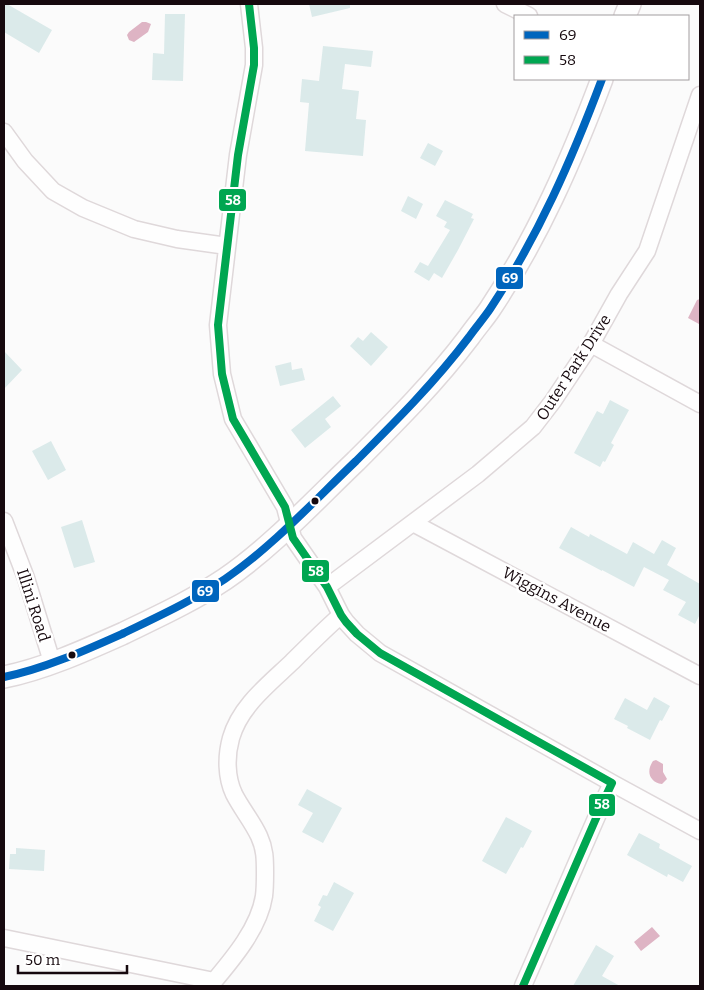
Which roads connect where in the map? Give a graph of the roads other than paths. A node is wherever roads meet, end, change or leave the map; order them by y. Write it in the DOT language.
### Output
graph roads {
  1 [pos="249,4"];
  2 [pos="505,4"];
  3 [pos="527,15"];
  4 [pos="602,80"];
  5 [pos="699,103"];
  6 [pos="4,132"];
  7 [pos="227,246"];
  8 [pos="590,344"];
  9 [pos="700,404"];
  10 [pos="4,521"];
  11 [pos="413,523"];
  12 [pos="289,525"];
  13 [pos="327,587"];
  14 [pos="341,615"];
  15 [pos="52,662"];
  16 [pos="700,676"];
  17 [pos="4,677"];
  18 [pos="612,783"];
  19 [pos="700,830"];
  20 [pos="4,938"];
  21 [pos="212,984"];
  22 [pos="523,986"];
  1 -- 7 [label="street"];
  2 -- 3 [label="street"];
  4 -- 12 [label="street"];
  5 -- 8 [label="street, Outer Park Drive"];
  6 -- 7 [label="street"];
  7 -- 12 [label="street"];
  8 -- 9 [label="street"];
  8 -- 11 [label="street, Outer Park Drive"];
  10 -- 15 [label="street, Illini Road"];
  11 -- 13 [label="street, Outer Park Drive"];
  11 -- 16 [label="street, Wiggins Avenue"];
  12 -- 13 [label="street"];
  12 -- 15 [label="street"];
  13 -- 14 [label="street"];
  14 -- 18 [label="street"];
  14 -- 21 [label="street"];
  15 -- 17 [label="street"];
  18 -- 19 [label="street"];
  18 -- 22 [label="street"];
  20 -- 21 [label="street"];
}
